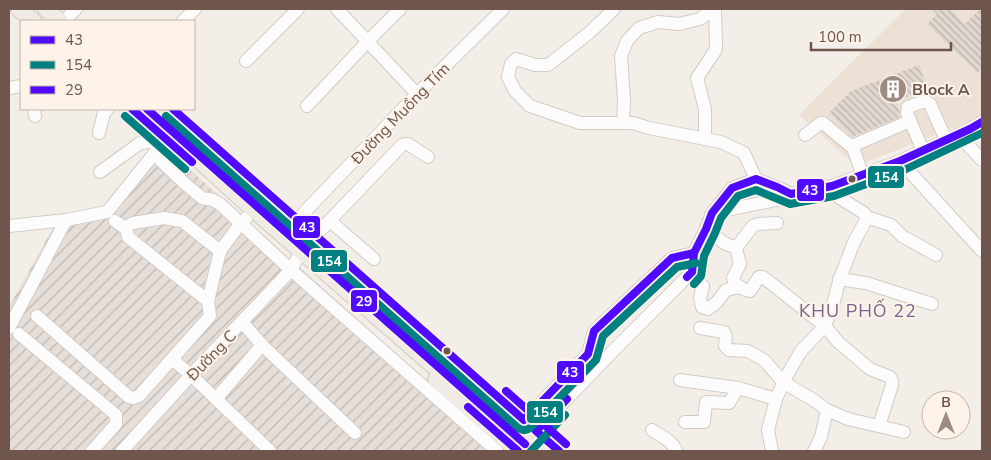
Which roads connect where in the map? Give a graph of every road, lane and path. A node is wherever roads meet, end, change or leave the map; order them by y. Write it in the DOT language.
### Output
graph roads {
  1 [pos="19,9"];
  2 [pos="31,9"];
  3 [pos="46,9"];
  4 [pos="195,9"];
  5 [pos="298,9"];
  6 [pos="337,9"];
  7 [pos="400,9"];
  8 [pos="503,9"];
  9 [pos="614,9"];
  10 [pos="714,9"];
  11 [pos="68,15"];
  12 [pos="32,20"];
  13 [pos="44,20"];
  14 [pos="184,20"];
  15 [pos="368,41"];
  16 [pos="246,61"];
  17 [pos="417,94"];
  18 [pos="307,106"];
  19 [pos="107,110"];
  20 [pos="133,110"];
  21 [pos="144,110"];
  22 [pos="160,110"];
  23 [pos="174,110"];
  24 [pos="910,121"];
  25 [pos="982,122"];
  26 [pos="623,123"];
  27 [pos="99,133"];
  28 [pos="805,135"];
  29 [pos="958,135"];
  30 [pos="705,139"];
  31 [pos="946,140"];
  32 [pos="163,143"];
  33 [pos="853,148"];
  34 [pos="923,151"];
  35 [pos="428,157"];
  36 [pos="982,160"];
  37 [pos="900,161"];
  38 [pos="100,172"];
  39 [pos="863,176"];
  40 [pos="756,180"];
  41 [pos="832,186"];
  42 [pos="791,194"];
  43 [pos="712,213"];
  44 [pos="248,216"];
  45 [pos="866,216"];
  46 [pos="66,220"];
  47 [pos="115,221"];
  48 [pos="330,221"];
  49 [pos="777,223"];
  50 [pos="9,226"];
  51 [pos="126,229"];
  52 [pos="706,229"];
  53 [pos="288,230"];
  54 [pos="736,248"];
  55 [pos="303,251"];
  56 [pos="982,251"];
  57 [pos="220,252"];
  58 [pos="694,253"];
  59 [pos="936,255"];
  60 [pos="374,259"];
  61 [pos="688,276"];
  62 [pos="839,280"];
  63 [pos="740,287"];
  64 [pos="208,301"];
  65 [pos="932,304"];
  66 [pos="37,316"];
  67 [pos="242,322"];
  68 [pos="825,326"];
  69 [pos="700,328"];
  70 [pos="14,331"];
  71 [pos="262,345"];
  72 [pos="172,359"];
  73 [pos="191,375"];
  74 [pos="680,380"];
  75 [pos="783,382"];
  76 [pos="738,388"];
  77 [pos="216,399"];
  78 [pos="776,399"];
  79 [pos="828,410"];
  80 [pos="685,422"];
  81 [pos="880,426"];
  82 [pos="652,430"];
  83 [pos="904,432"];
  84 [pos="355,433"];
  85 [pos="511,434"];
  86 [pos="526,445"];
  87 [pos="817,450"];
  88 [pos="92,451"];
  89 [pos="122,451"];
  90 [pos="270,451"];
  91 [pos="546,451"];
  92 [pos="559,451"];
  93 [pos="676,451"];
  94 [pos="772,451"];
  1 -- 12 [label="main road"];
  2 -- 13 [label="main road"];
  3 -- 11 [label="main road"];
  4 -- 14 [label="street"];
  5 -- 16 [label="street"];
  6 -- 15 [label="street"];
  7 -- 15 [label="street"];
  8 -- 17 [label="street, Đường Muồng Tím"];
  9 -- 26 [label="street"];
  10 -- 26 [label="street"];
  10 -- 30 [label="street"];
  15 -- 17 [label="street"];
  15 -- 18 [label="street"];
  17 -- 53 [label="street, Đường Muồng Tím"];
  19 -- 27 [label="street"];
  20 -- 32 [label="main road"];
  21 -- 32 [label="main road"];
  22 -- 53 [label="main road"];
  23 -- 53 [label="main road"];
  24 -- 31 [label="street"];
  24 -- 33 [label="street"];
  24 -- 34 [label="street"];
  25 -- 29 [label="street"];
  26 -- 30 [label="street"];
  28 -- 33 [label="street"];
  29 -- 31 [label="street"];
  29 -- 36 [label="street"];
  30 -- 40 [label="street"];
  31 -- 34 [label="street"];
  32 -- 38 [label="street"];
  32 -- 44 [label="main road"];
  32 -- 46 [label="street"];
  33 -- 39 [label="street"];
  34 -- 37 [label="street"];
  35 -- 48 [label="street, Đường C"];
  37 -- 39 [label="street"];
  37 -- 56 [label="street"];
  39 -- 41 [label="street"];
  40 -- 42 [label="street"];
  40 -- 43 [label="street"];
  41 -- 42 [label="street"];
  41 -- 45 [label="street"];
  42 -- 43 [label="street"];
  43 -- 52 [label="street"];
  44 -- 53 [label="main road"];
  44 -- 55 [label="street"];
  44 -- 57 [label="street"];
  45 -- 59 [label="street"];
  45 -- 62 [label="street"];
  46 -- 50 [label="street"];
  46 -- 70 [label="street"];
  47 -- 51 [label="street"];
  48 -- 55 [label="street, Đường C"];
  48 -- 60 [label="street"];
  49 -- 54 [label="street"];
  51 -- 57 [label="street"];
  51 -- 64 [label="street"];
  52 -- 54 [label="street"];
  52 -- 58 [label="street"];
  53 -- 55 [label="main road"];
  53 -- 55 [label="main road"];
  54 -- 63 [label="street"];
  55 -- 67 [label="street, Đường C"];
  55 -- 85 [label="main road"];
  55 -- 85 [label="main road"];
  57 -- 64 [label="street"];
  58 -- 61 [label="street"];
  58 -- 85 [label="street"];
  61 -- 63 [label="street"];
  61 -- 86 [label="street"];
  62 -- 65 [label="street"];
  62 -- 68 [label="street"];
  63 -- 68 [label="street"];
  64 -- 72 [label="street"];
  66 -- 72 [label="street"];
  67 -- 71 [label="street"];
  67 -- 73 [label="street, Đường C"];
  68 -- 75 [label="street"];
  68 -- 81 [label="street"];
  69 -- 75 [label="street"];
  70 -- 88 [label="street"];
  71 -- 77 [label="street"];
  71 -- 84 [label="street"];
  72 -- 73 [label="street"];
  73 -- 77 [label="street"];
  73 -- 89 [label="street, Đường C"];
  74 -- 76 [label="street"];
  75 -- 78 [label="street"];
  75 -- 79 [label="street"];
  76 -- 78 [label="street"];
  76 -- 80 [label="street"];
  77 -- 90 [label="street"];
  78 -- 94 [label="street"];
  79 -- 81 [label="street"];
  79 -- 87 [label="street"];
  81 -- 83 [label="street"];
  82 -- 93 [label="street"];
  85 -- 86 [label="main road"];
  85 -- 86 [label="main road"];
  86 -- 91 [label="main road"];
  86 -- 92 [label="main road"];
}
